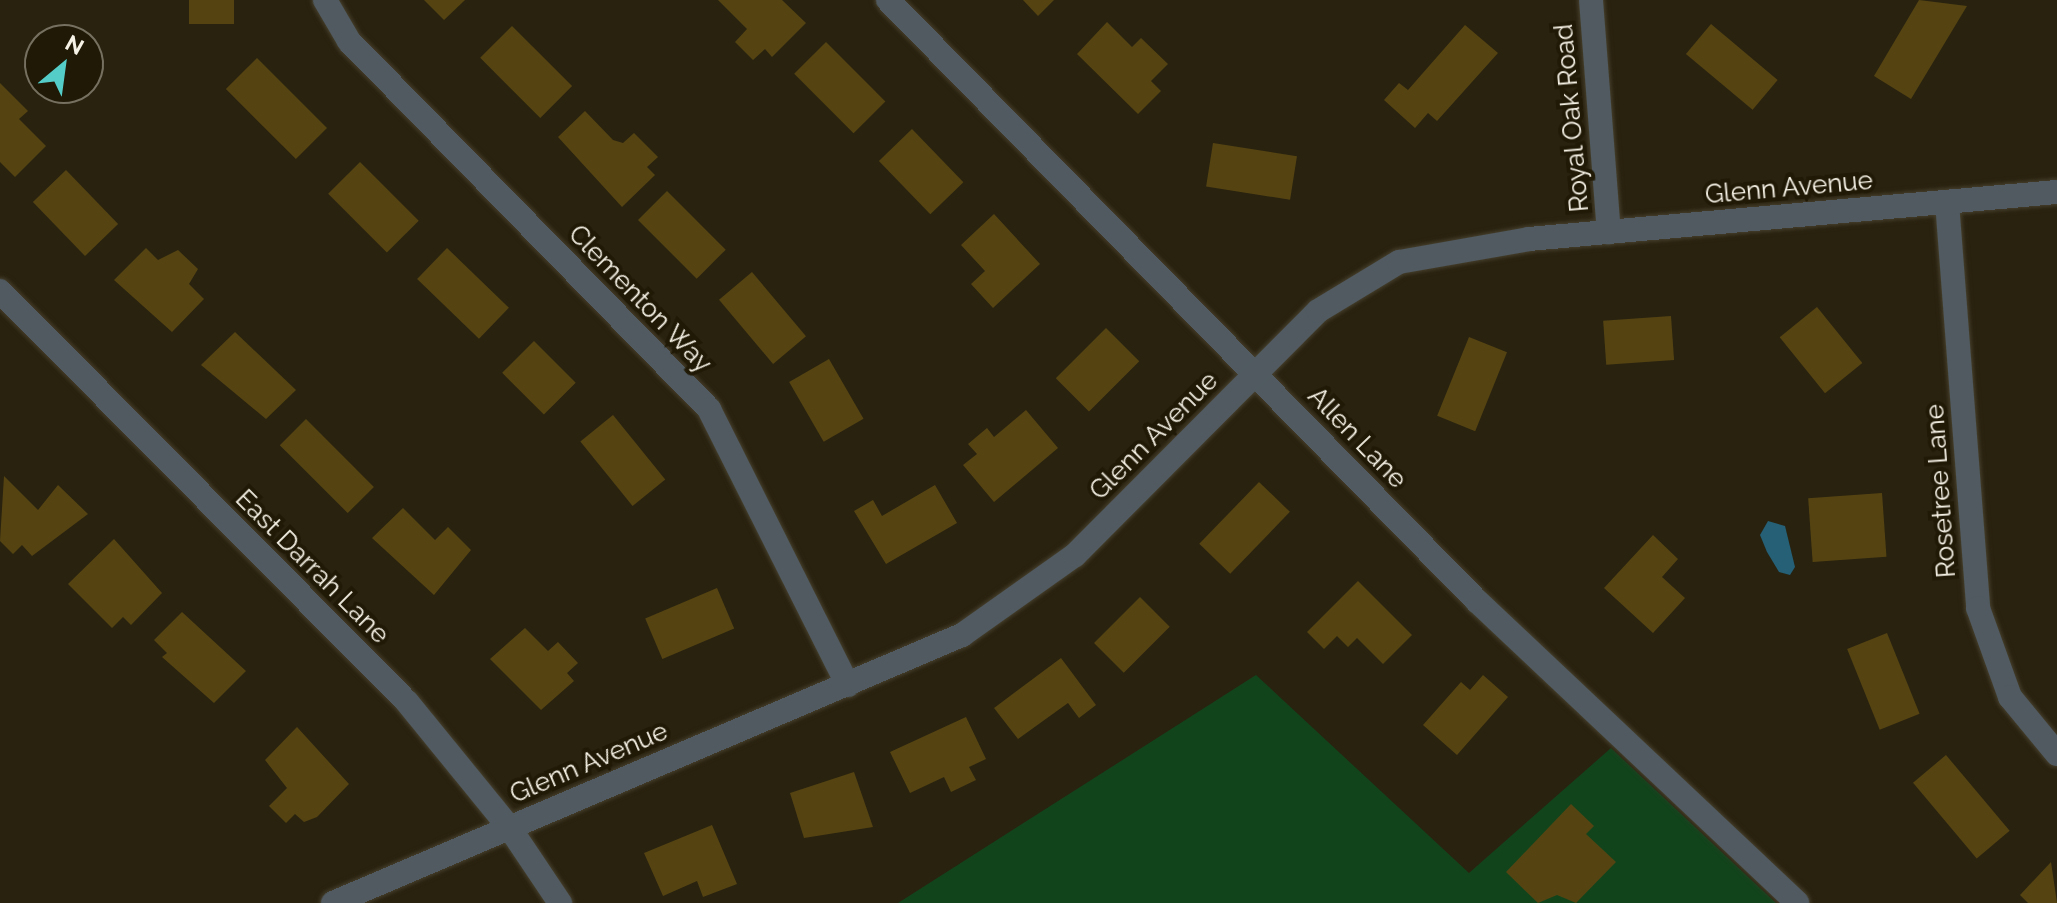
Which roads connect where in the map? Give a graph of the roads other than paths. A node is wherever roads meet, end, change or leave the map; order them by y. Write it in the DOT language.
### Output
graph roads {
  1 [pos="325,0"];
  2 [pos="888,0"];
  3 [pos="1591,0"];
  4 [pos="2057,192"];
  5 [pos="1947,202"];
  6 [pos="1609,232"];
  7 [pos="0,291"];
  8 [pos="1256,374"];
  9 [pos="848,685"];
  10 [pos="2057,754"];
  11 [pos="509,827"];
  12 [pos="333,903"];
  13 [pos="560,903"];
  14 [pos="1797,903"];
  1 -- 9 [label="street, Clementon Way"];
  2 -- 8 [label="street, Allen Lane"];
  3 -- 6 [label="street, Royal Oak Road"];
  4 -- 5 [label="street, Glenn Avenue"];
  5 -- 6 [label="street, Glenn Avenue"];
  5 -- 10 [label="street, Rosetree Lane"];
  6 -- 8 [label="street, Glenn Avenue"];
  7 -- 11 [label="street, East Darrah Lane"];
  8 -- 9 [label="street, Glenn Avenue"];
  8 -- 14 [label="street, Allen Lane"];
  9 -- 11 [label="street, Glenn Avenue"];
  11 -- 12 [label="street, Glenn Avenue"];
  11 -- 13 [label="street, East Darrah Lane"];
}
